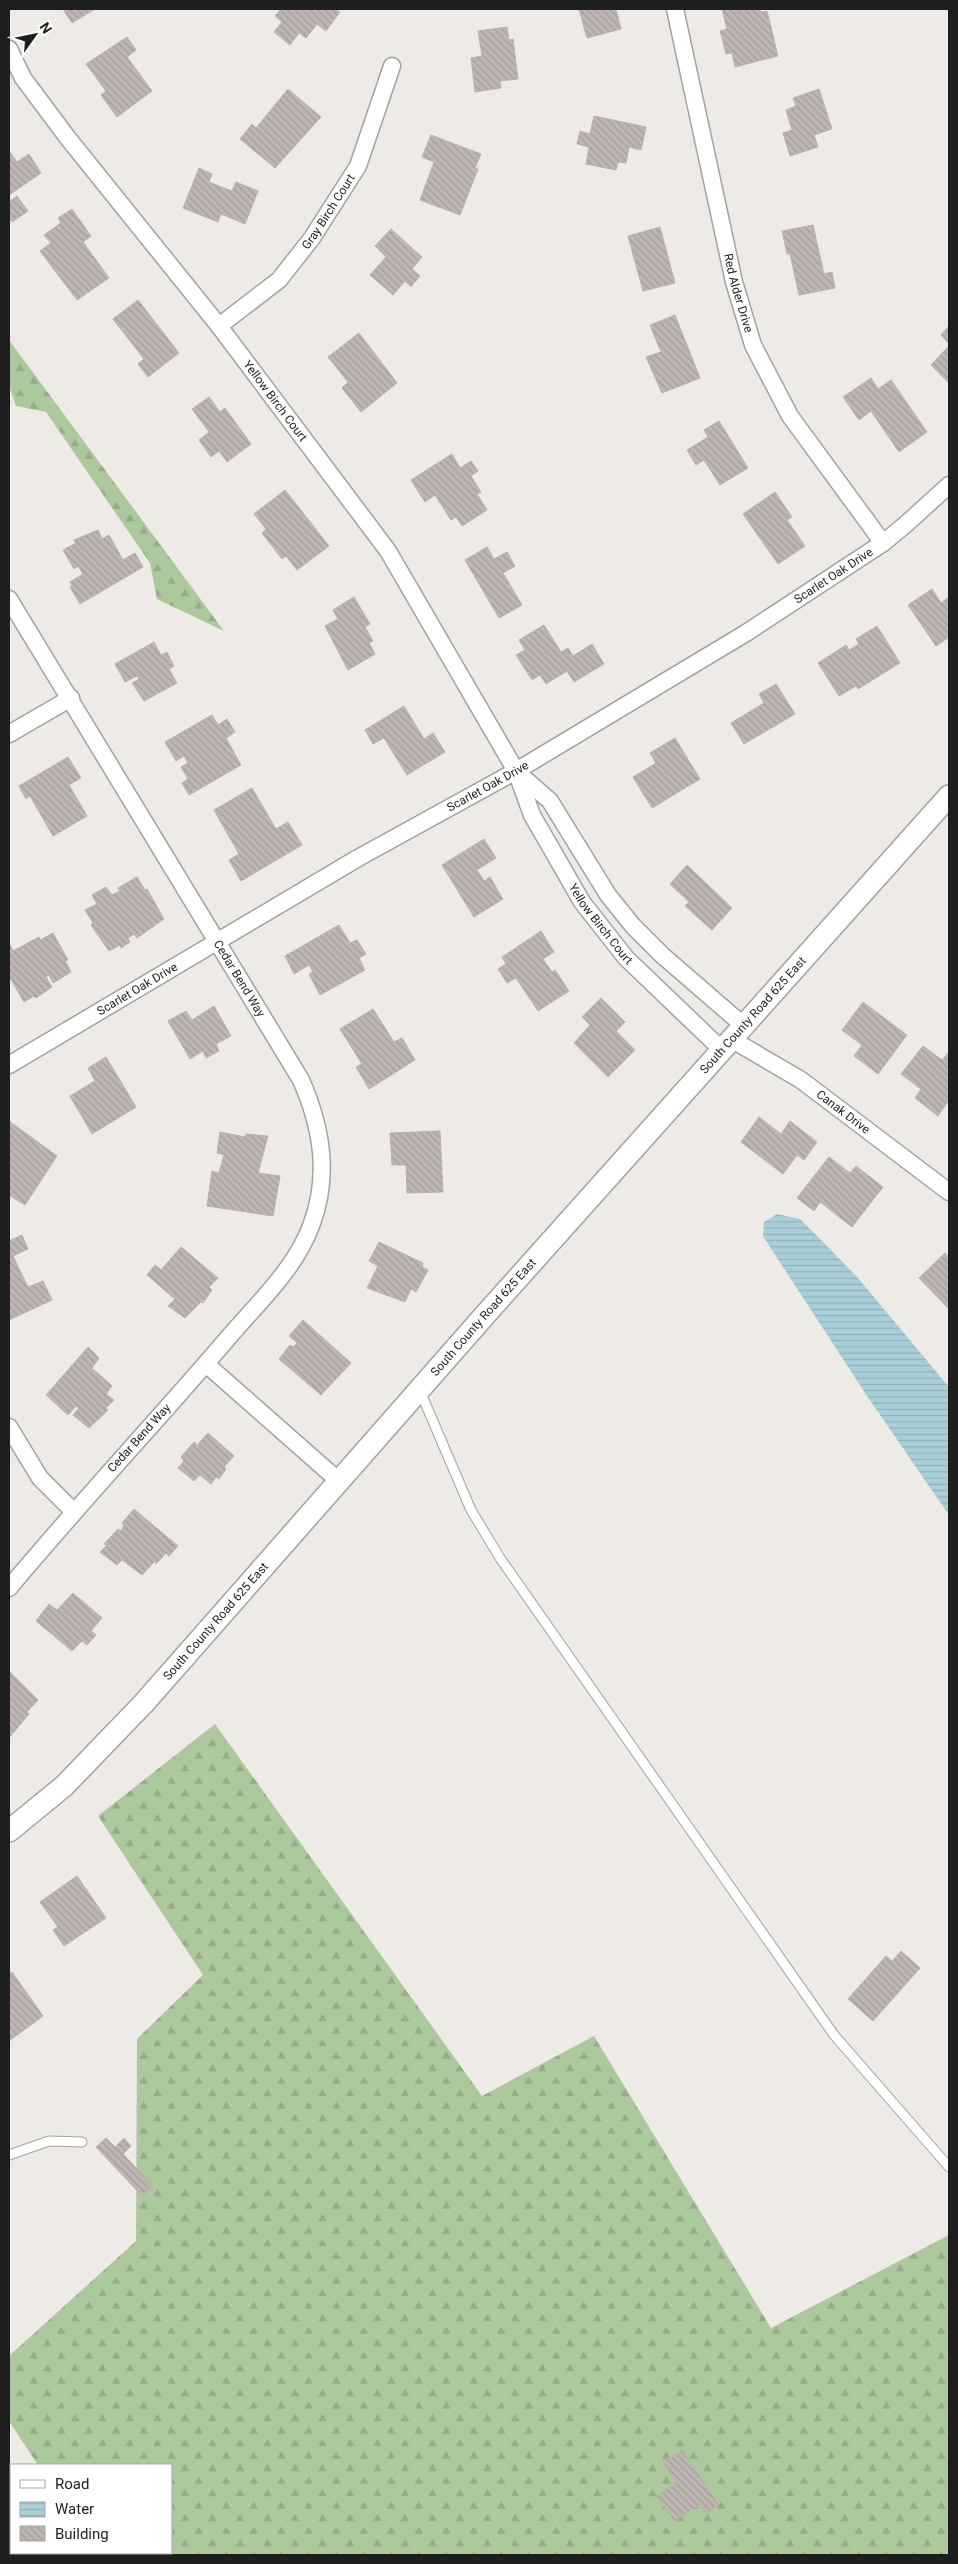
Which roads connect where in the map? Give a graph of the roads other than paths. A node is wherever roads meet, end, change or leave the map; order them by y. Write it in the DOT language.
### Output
graph roads {
  1 [pos="675,9"];
  2 [pos="9,49"];
  3 [pos="392,66"];
  4 [pos="219,326"];
  5 [pos="949,484"];
  6 [pos="883,543"];
  7 [pos="9,599"];
  8 [pos="70,698"];
  9 [pos="9,734"];
  10 [pos="516,771"];
  11 [pos="949,796"];
  12 [pos="218,943"];
  13 [pos="732,1038"];
  14 [pos="9,1065"];
  15 [pos="949,1192"];
  16 [pos="206,1364"];
  17 [pos="420,1391"];
  18 [pos="9,1427"];
  19 [pos="340,1482"];
  20 [pos="73,1511"];
  21 [pos="9,1588"];
  22 [pos="9,1831"];
  23 [pos="82,2142"];
  24 [pos="9,2155"];
  25 [pos="949,2167"];
  1 -- 6 [label="street, Red Alder Drive"];
  2 -- 4 [label="street, Yellow Birch Court"];
  3 -- 4 [label="street, Gray Birch Court"];
  4 -- 10 [label="street, Yellow Birch Court"];
  5 -- 6 [label="street, Scarlet Oak Drive"];
  6 -- 10 [label="street, Scarlet Oak Drive"];
  7 -- 8 [label="street, Cedar Bend Way"];
  8 -- 9 [label="street"];
  8 -- 12 [label="street, Cedar Bend Way"];
  10 -- 12 [label="street, Scarlet Oak Drive"];
  10 -- 13 [label="street, Yellow Birch Court"];
  10 -- 13 [label="street, Yellow Birch Court"];
  11 -- 13 [label="street, South County Road 625 East"];
  12 -- 14 [label="street, Scarlet Oak Drive"];
  12 -- 16 [label="street, Cedar Bend Way"];
  13 -- 15 [label="street, Canak Drive"];
  13 -- 17 [label="street, South County Road 625 East"];
  16 -- 19 [label="street"];
  16 -- 20 [label="street, Cedar Bend Way"];
  17 -- 19 [label="street, South County Road 625 East"];
  17 -- 25 [label="lane"];
  18 -- 20 [label="street"];
  19 -- 22 [label="street, South County Road 625 East"];
  20 -- 21 [label="street, Cedar Bend Way"];
  23 -- 24 [label="lane"];
}
